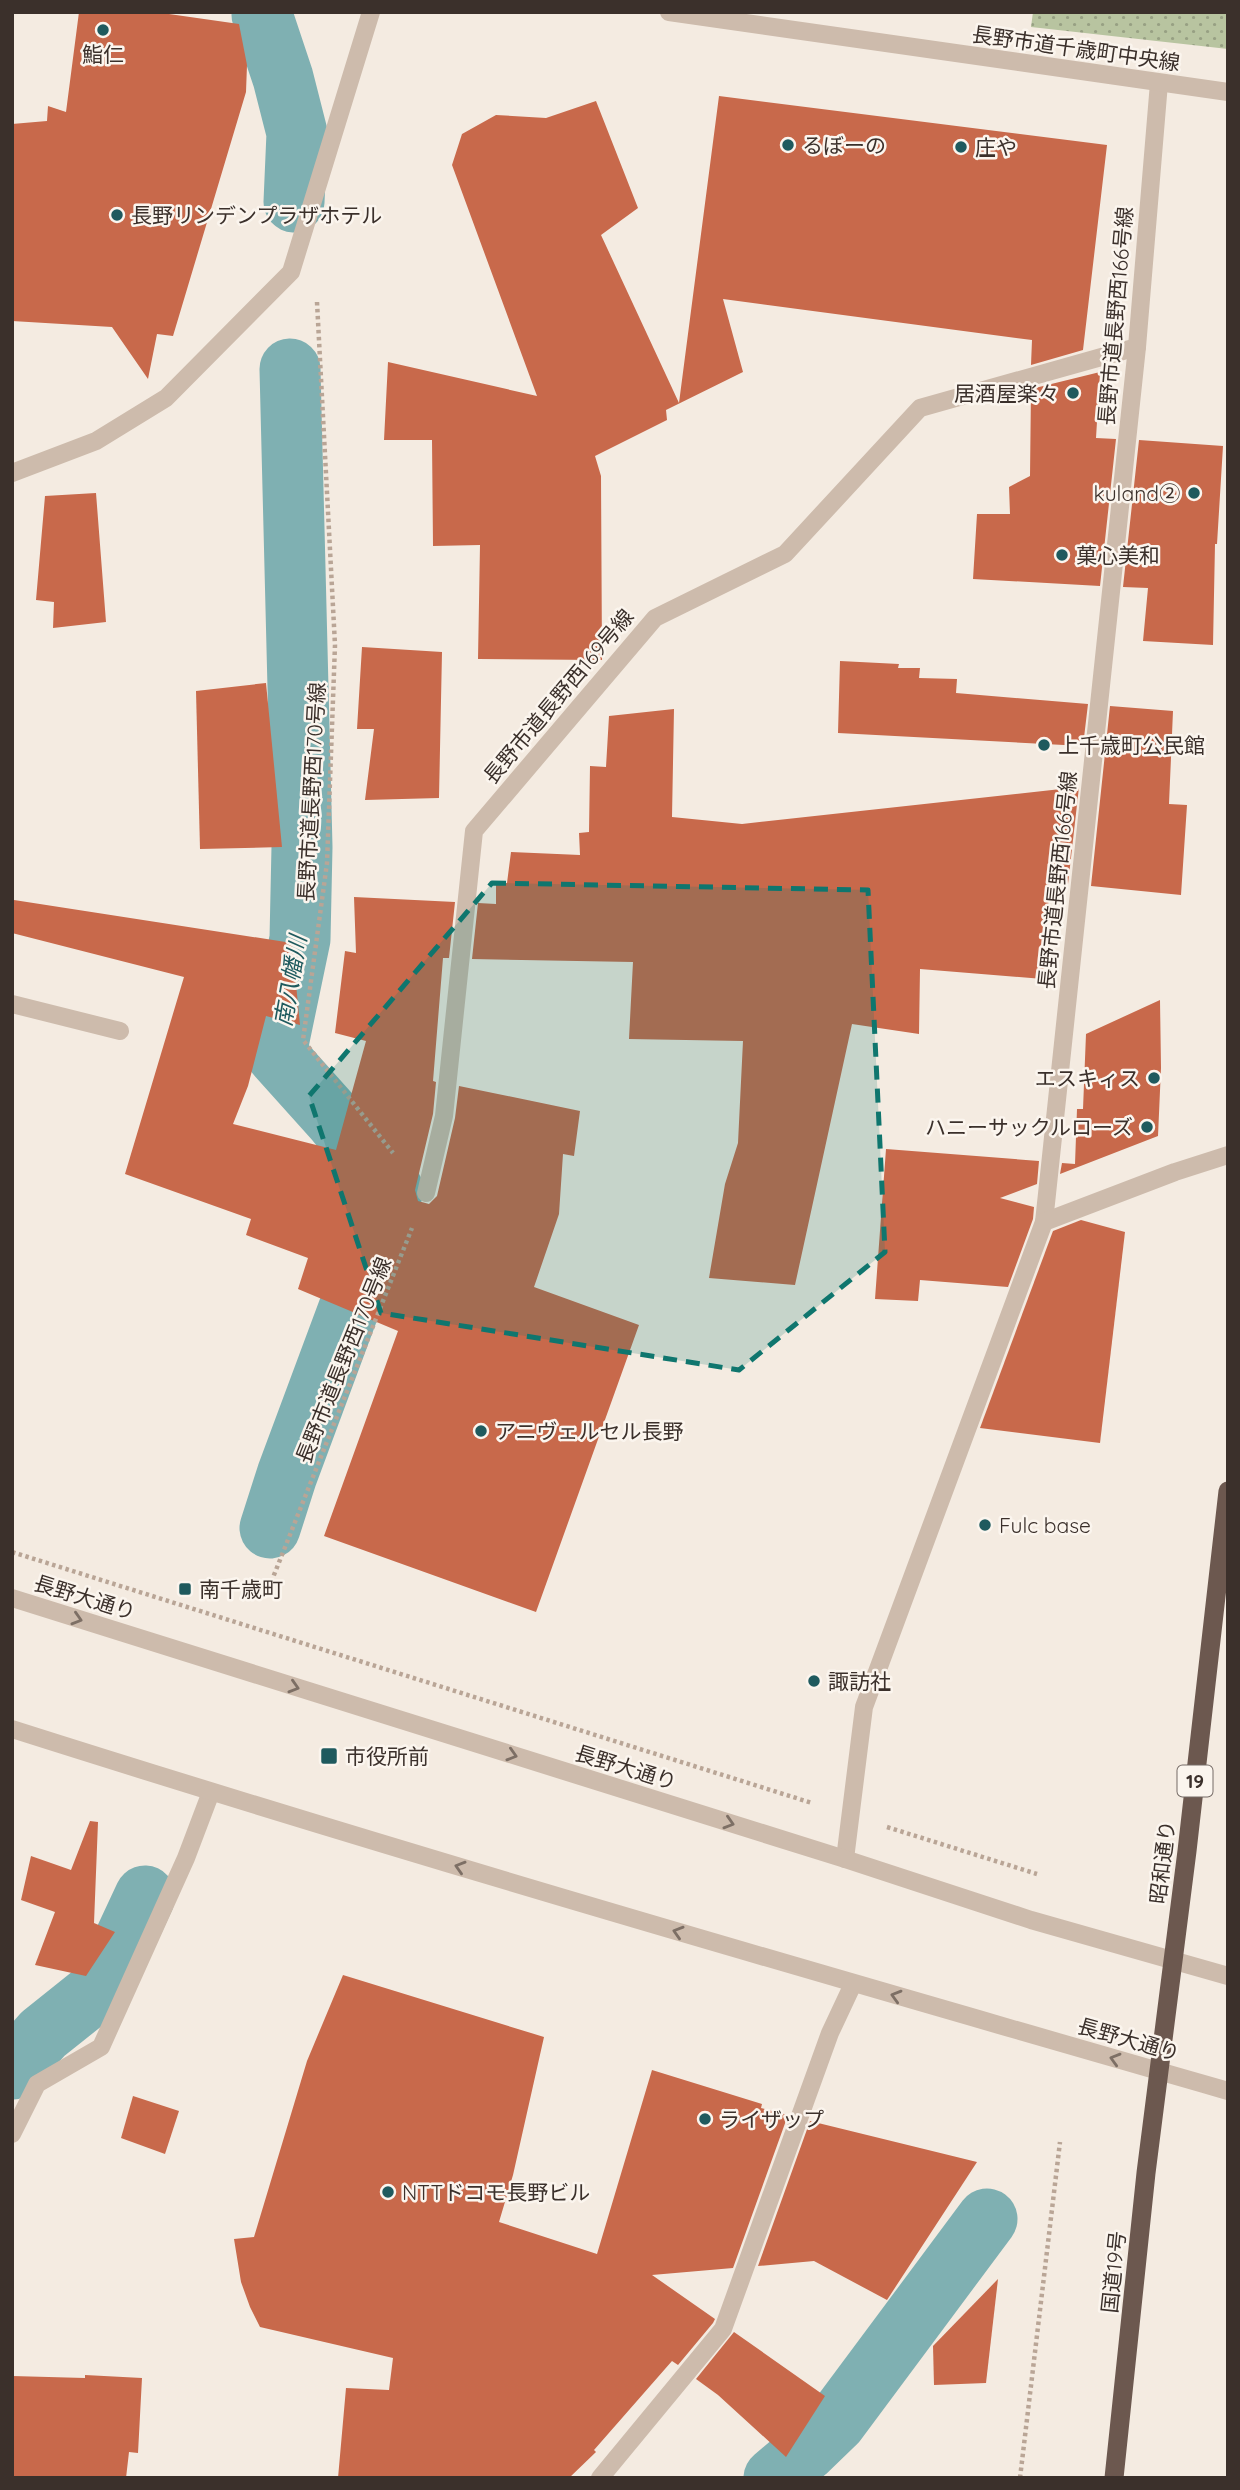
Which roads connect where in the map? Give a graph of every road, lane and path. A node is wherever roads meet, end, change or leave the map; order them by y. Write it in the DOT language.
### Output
graph roads {
  1 [pos="371,12"];
  2 [pos="669,12"];
  3 [pos="1158,83"];
  4 [pos="1228,92"];
  5 [pos="317,301"];
  6 [pos="1137,347"];
  7 [pos="12,473"];
  8 [pos="12,1004"];
  9 [pos="120,1031"];
  10 [pos="1228,1155"];
  11 [pos="426,1193"];
  12 [pos="1044,1222"];
  13 [pos="1228,1491"];
  14 [pos="12,1552"];
  15 [pos="266,1595"];
  16 [pos="12,1598"];
  17 [pos="12,1729"];
  18 [pos="211,1792"];
  19 [pos="851,1815"];
  20 [pos="845,1859"];
  21 [pos="1037,1874"];
  22 [pos="1173,1959"];
  23 [pos="1228,1976"];
  24 [pos="853,1984"];
  25 [pos="1159,2071"];
  26 [pos="1228,2091"];
  27 [pos="12,2134"];
  28 [pos="1060,2142"];
  29 [pos="600,2478"];
  30 [pos="1020,2478"];
  31 [pos="1114,2478"];
  1 -- 7 [label="street"];
  2 -- 3 [label="street, 長野市道千歳町中央線"];
  3 -- 4 [label="street, 長野市道千歳町中央線"];
  3 -- 6 [label="street, 長野市道長野西166号線"];
  5 -- 11 [label="path, 長野市道長野西170号線"];
  6 -- 11 [label="street, 長野市道長野西169号線"];
  6 -- 12 [label="street, 長野市道長野西166号線"];
  8 -- 9 [label="street"];
  10 -- 12 [label="street"];
  11 -- 15 [label="path, 長野市道長野西170号線"];
  12 -- 19 [label="street, 長野市道長野西166号線"];
  13 -- 22 [label="highway, 昭和通り / 19"];
  14 -- 19 [label="path"];
  16 -- 20 [label="street, 長野大通り, one-way"];
  17 -- 18 [label="street, 長野大通り"];
  24 -- 18 [label="street, 長野大通り, one-way"];
  18 -- 27 [label="street"];
  19 -- 20 [label="street, 長野市道長野西166号線"];
  19 -- 21 [label="path"];
  20 -- 22 [label="street, 長野大通り"];
  22 -- 23 [label="street, 長野大通り"];
  22 -- 25 [label="highway, 昭和通り / 19"];
  25 -- 24 [label="street, 長野大通り, one-way"];
  24 -- 29 [label="street"];
  25 -- 26 [label="street, 長野大通り"];
  25 -- 31 [label="highway, 国道19号 / 19"];
  28 -- 30 [label="path"];
}
